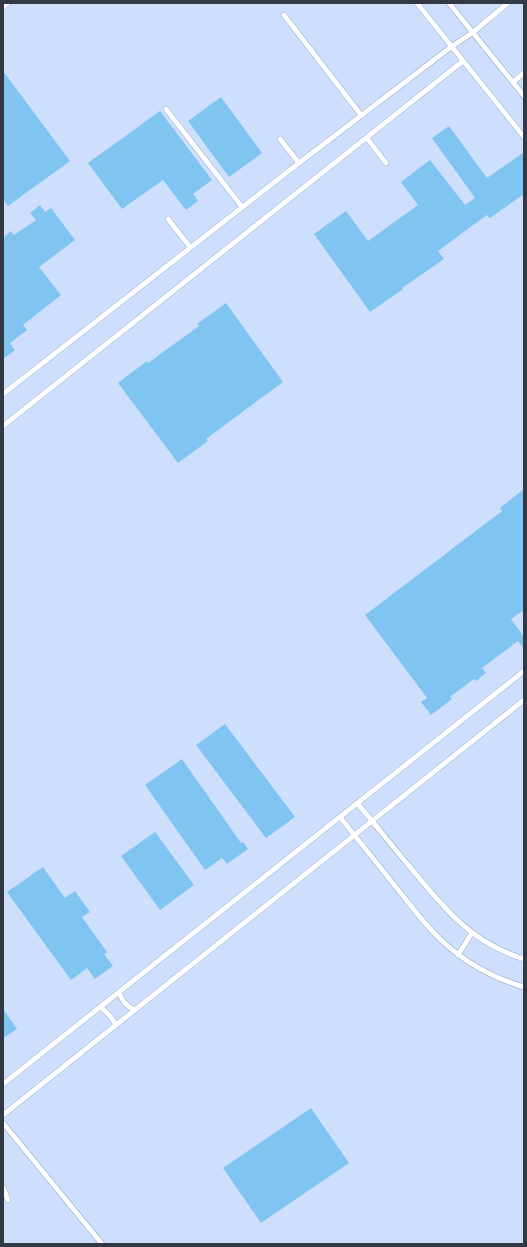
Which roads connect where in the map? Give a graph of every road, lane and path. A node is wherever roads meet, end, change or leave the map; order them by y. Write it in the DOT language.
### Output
graph roads {
  1 [pos="8,3"];
  2 [pos="417,3"];
  3 [pos="448,3"];
  4 [pos="508,3"];
  5 [pos="3,7"];
  6 [pos="284,15"];
  7 [pos="472,33"];
  8 [pos="451,47"];
  9 [pos="463,62"];
  10 [pos="524,73"];
  11 [pos="513,82"];
  12 [pos="524,96"];
  13 [pos="166,109"];
  14 [pos="361,115"];
  15 [pos="524,137"];
  16 [pos="367,138"];
  17 [pos="280,139"];
  18 [pos="299,163"];
  19 [pos="386,163"];
  20 [pos="242,207"];
  21 [pos="168,219"];
  22 [pos="190,247"];
  23 [pos="3,394"];
  24 [pos="3,426"];
  25 [pos="524,671"];
  26 [pos="524,700"];
  27 [pos="358,803"];
  28 [pos="340,817"];
  29 [pos="372,821"];
  30 [pos="354,835"];
  31 [pos="472,933"];
  32 [pos="458,955"];
  33 [pos="524,959"];
  34 [pos="524,987"];
  35 [pos="119,992"];
  36 [pos="100,1007"];
  37 [pos="135,1010"];
  38 [pos="116,1025"];
  39 [pos="3,1084"];
  40 [pos="3,1115"];
  41 [pos="3,1123"];
  42 [pos="3,1187"];
  43 [pos="8,1200"];
  44 [pos="102,1244"];
  1 -- 5 [label="lane"];
  2 -- 8 [label="lane"];
  3 -- 7 [label="lane"];
  4 -- 7 [label="lane"];
  6 -- 14 [label="lane"];
  7 -- 8 [label="lane"];
  7 -- 11 [label="lane"];
  8 -- 9 [label="lane"];
  8 -- 14 [label="lane"];
  9 -- 15 [label="lane"];
  9 -- 16 [label="lane"];
  10 -- 11 [label="lane"];
  11 -- 12 [label="lane"];
  13 -- 20 [label="lane"];
  14 -- 18 [label="lane"];
  16 -- 19 [label="lane"];
  16 -- 24 [label="lane"];
  17 -- 18 [label="lane"];
  18 -- 20 [label="lane"];
  20 -- 22 [label="lane"];
  21 -- 22 [label="lane"];
  22 -- 23 [label="lane"];
  25 -- 27 [label="lane"];
  26 -- 29 [label="lane"];
  27 -- 28 [label="lane"];
  27 -- 29 [label="lane"];
  28 -- 30 [label="lane"];
  28 -- 35 [label="lane"];
  29 -- 30 [label="lane"];
  29 -- 31 [label="lane"];
  30 -- 32 [label="lane"];
  30 -- 37 [label="lane"];
  31 -- 32 [label="lane"];
  31 -- 33 [label="lane"];
  32 -- 34 [label="lane"];
  35 -- 36 [label="lane"];
  35 -- 37 [label="lane"];
  36 -- 38 [label="lane"];
  36 -- 39 [label="lane"];
  37 -- 38 [label="lane"];
  38 -- 40 [label="lane"];
  41 -- 44 [label="lane"];
  42 -- 43 [label="lane"];
}
